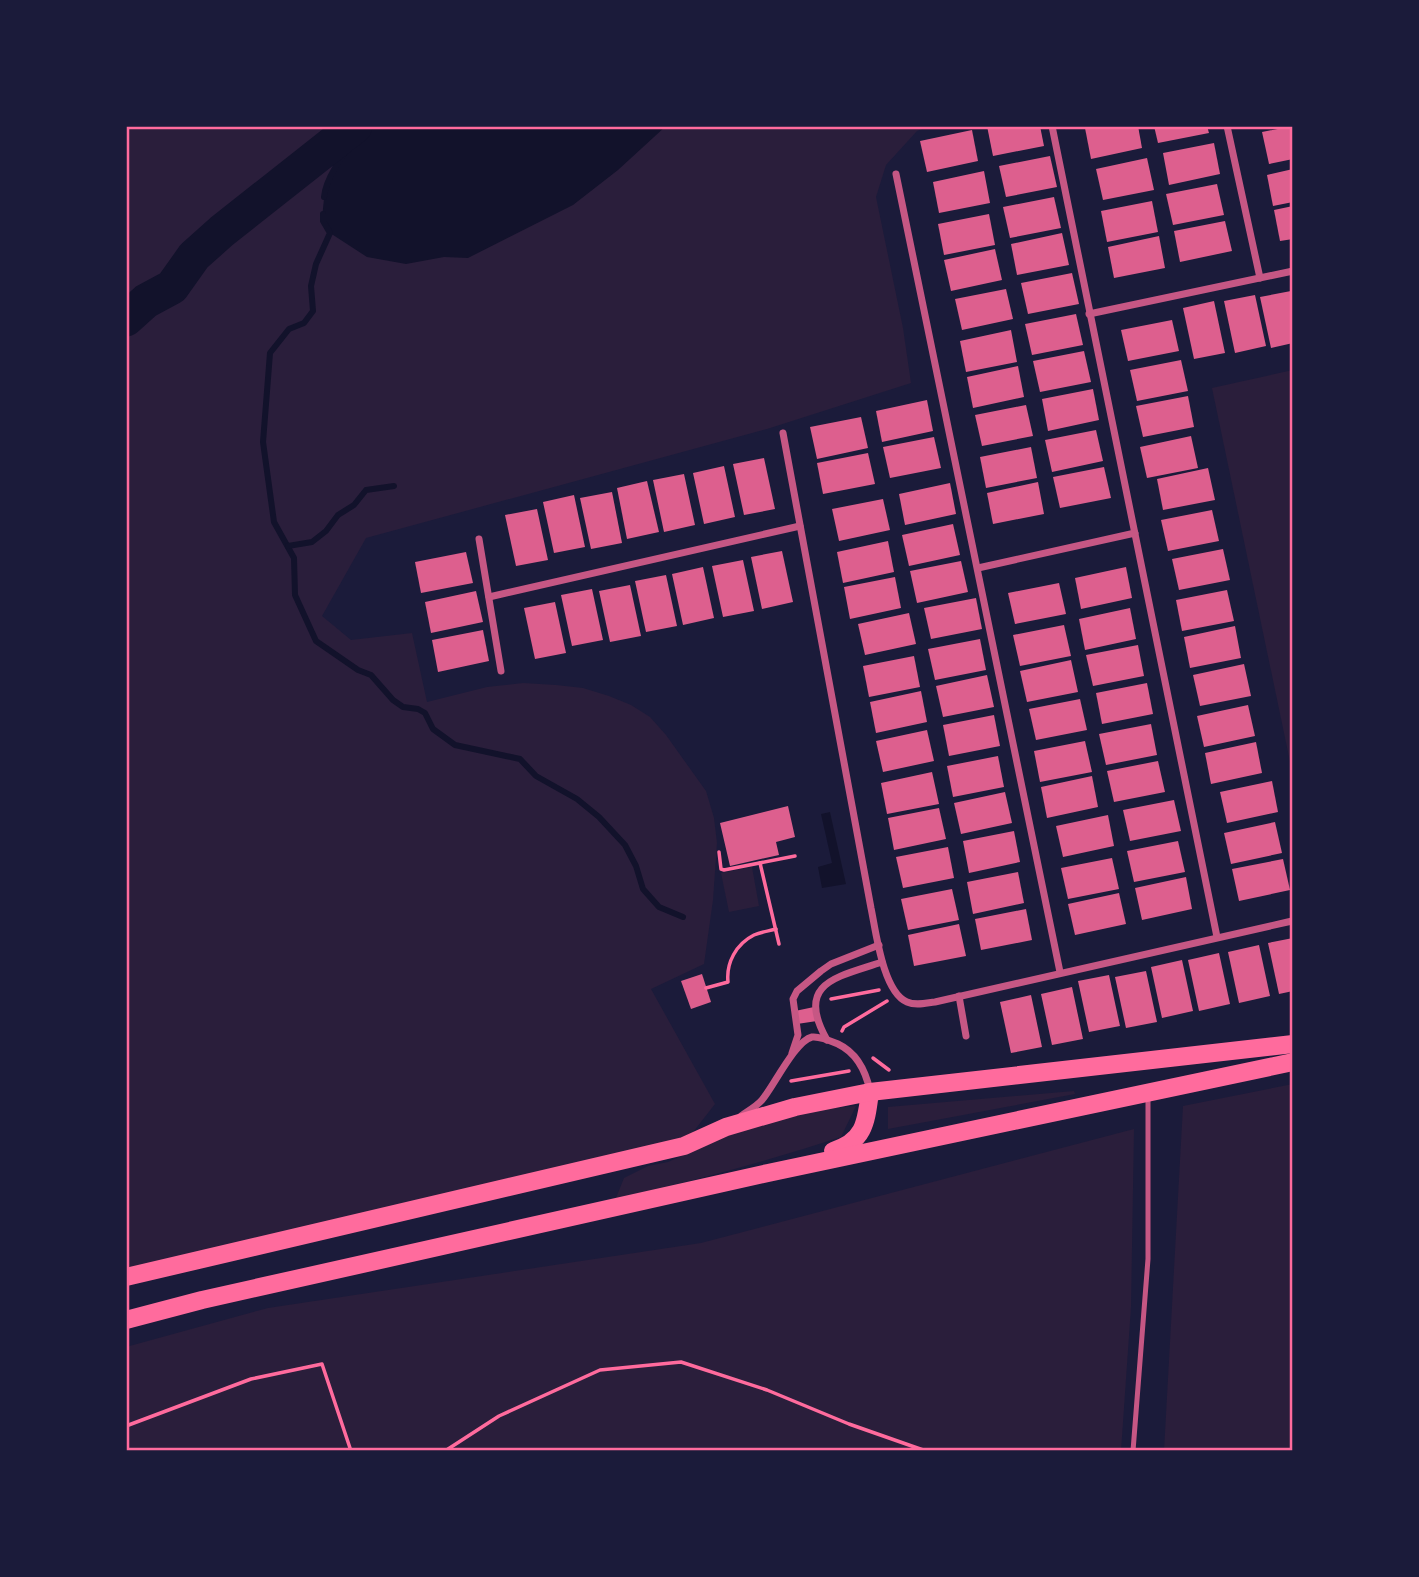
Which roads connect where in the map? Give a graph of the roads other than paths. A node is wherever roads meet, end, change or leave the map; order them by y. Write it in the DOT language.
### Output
graph roads {
  1 [pos="1052,126"];
  2 [pos="1227,126"];
  3 [pos="896,174"];
  4 [pos="1293,271"];
  5 [pos="1260,278"];
  6 [pos="1089,314"];
  7 [pos="783,433"];
  8 [pos="800,526"];
  9 [pos="1135,533"];
  10 [pos="479,539"];
  11 [pos="978,568"];
  12 [pos="489,597"];
  13 [pos="501,671"];
  14 [pos="1292,921"];
  15 [pos="1217,937"];
  16 [pos="880,945"];
  17 [pos="883,962"];
  18 [pos="1059,972"];
  19 [pos="959,996"];
  20 [pos="966,1036"];
  21 [pos="827,1040"];
  22 [pos="1293,1045"];
  23 [pos="792,1055"];
  24 [pos="1293,1062"];
  25 [pos="870,1092"];
  26 [pos="1148,1092"];
  27 [pos="726,1127"];
  28 [pos="768,1173"];
  29 [pos="126,1277"];
  30 [pos="126,1320"];
  31 [pos="1133,1451"];
  1 -- 6 [label="street"];
  2 -- 5 [label="street"];
  3 -- 11 [label="street"];
  4 -- 5 [label="street"];
  5 -- 6 [label="street"];
  6 -- 9 [label="street"];
  7 -- 8 [label="street"];
  8 -- 12 [label="street"];
  8 -- 16 [label="street"];
  9 -- 11 [label="street"];
  9 -- 15 [label="street"];
  10 -- 12 [label="street"];
  11 -- 18 [label="street"];
  12 -- 13 [label="street"];
  14 -- 15 [label="street"];
  15 -- 18 [label="street"];
  16 -- 17 [label="street"];
  16 -- 23 [label="street"];
  17 -- 19 [label="street"];
  17 -- 21 [label="street"];
  18 -- 19 [label="street"];
  19 -- 20 [label="street"];
  21 -- 23 [label="street"];
  21 -- 25 [label="street"];
  22 -- 25 [label="main road"];
  23 -- 27 [label="street"];
  24 -- 26 [label="main road"];
  25 -- 27 [label="main road"];
  25 -- 28 [label="main road"];
  26 -- 28 [label="main road"];
  26 -- 31 [label="lane"];
  27 -- 29 [label="main road"];
  28 -- 30 [label="main road"];
}
